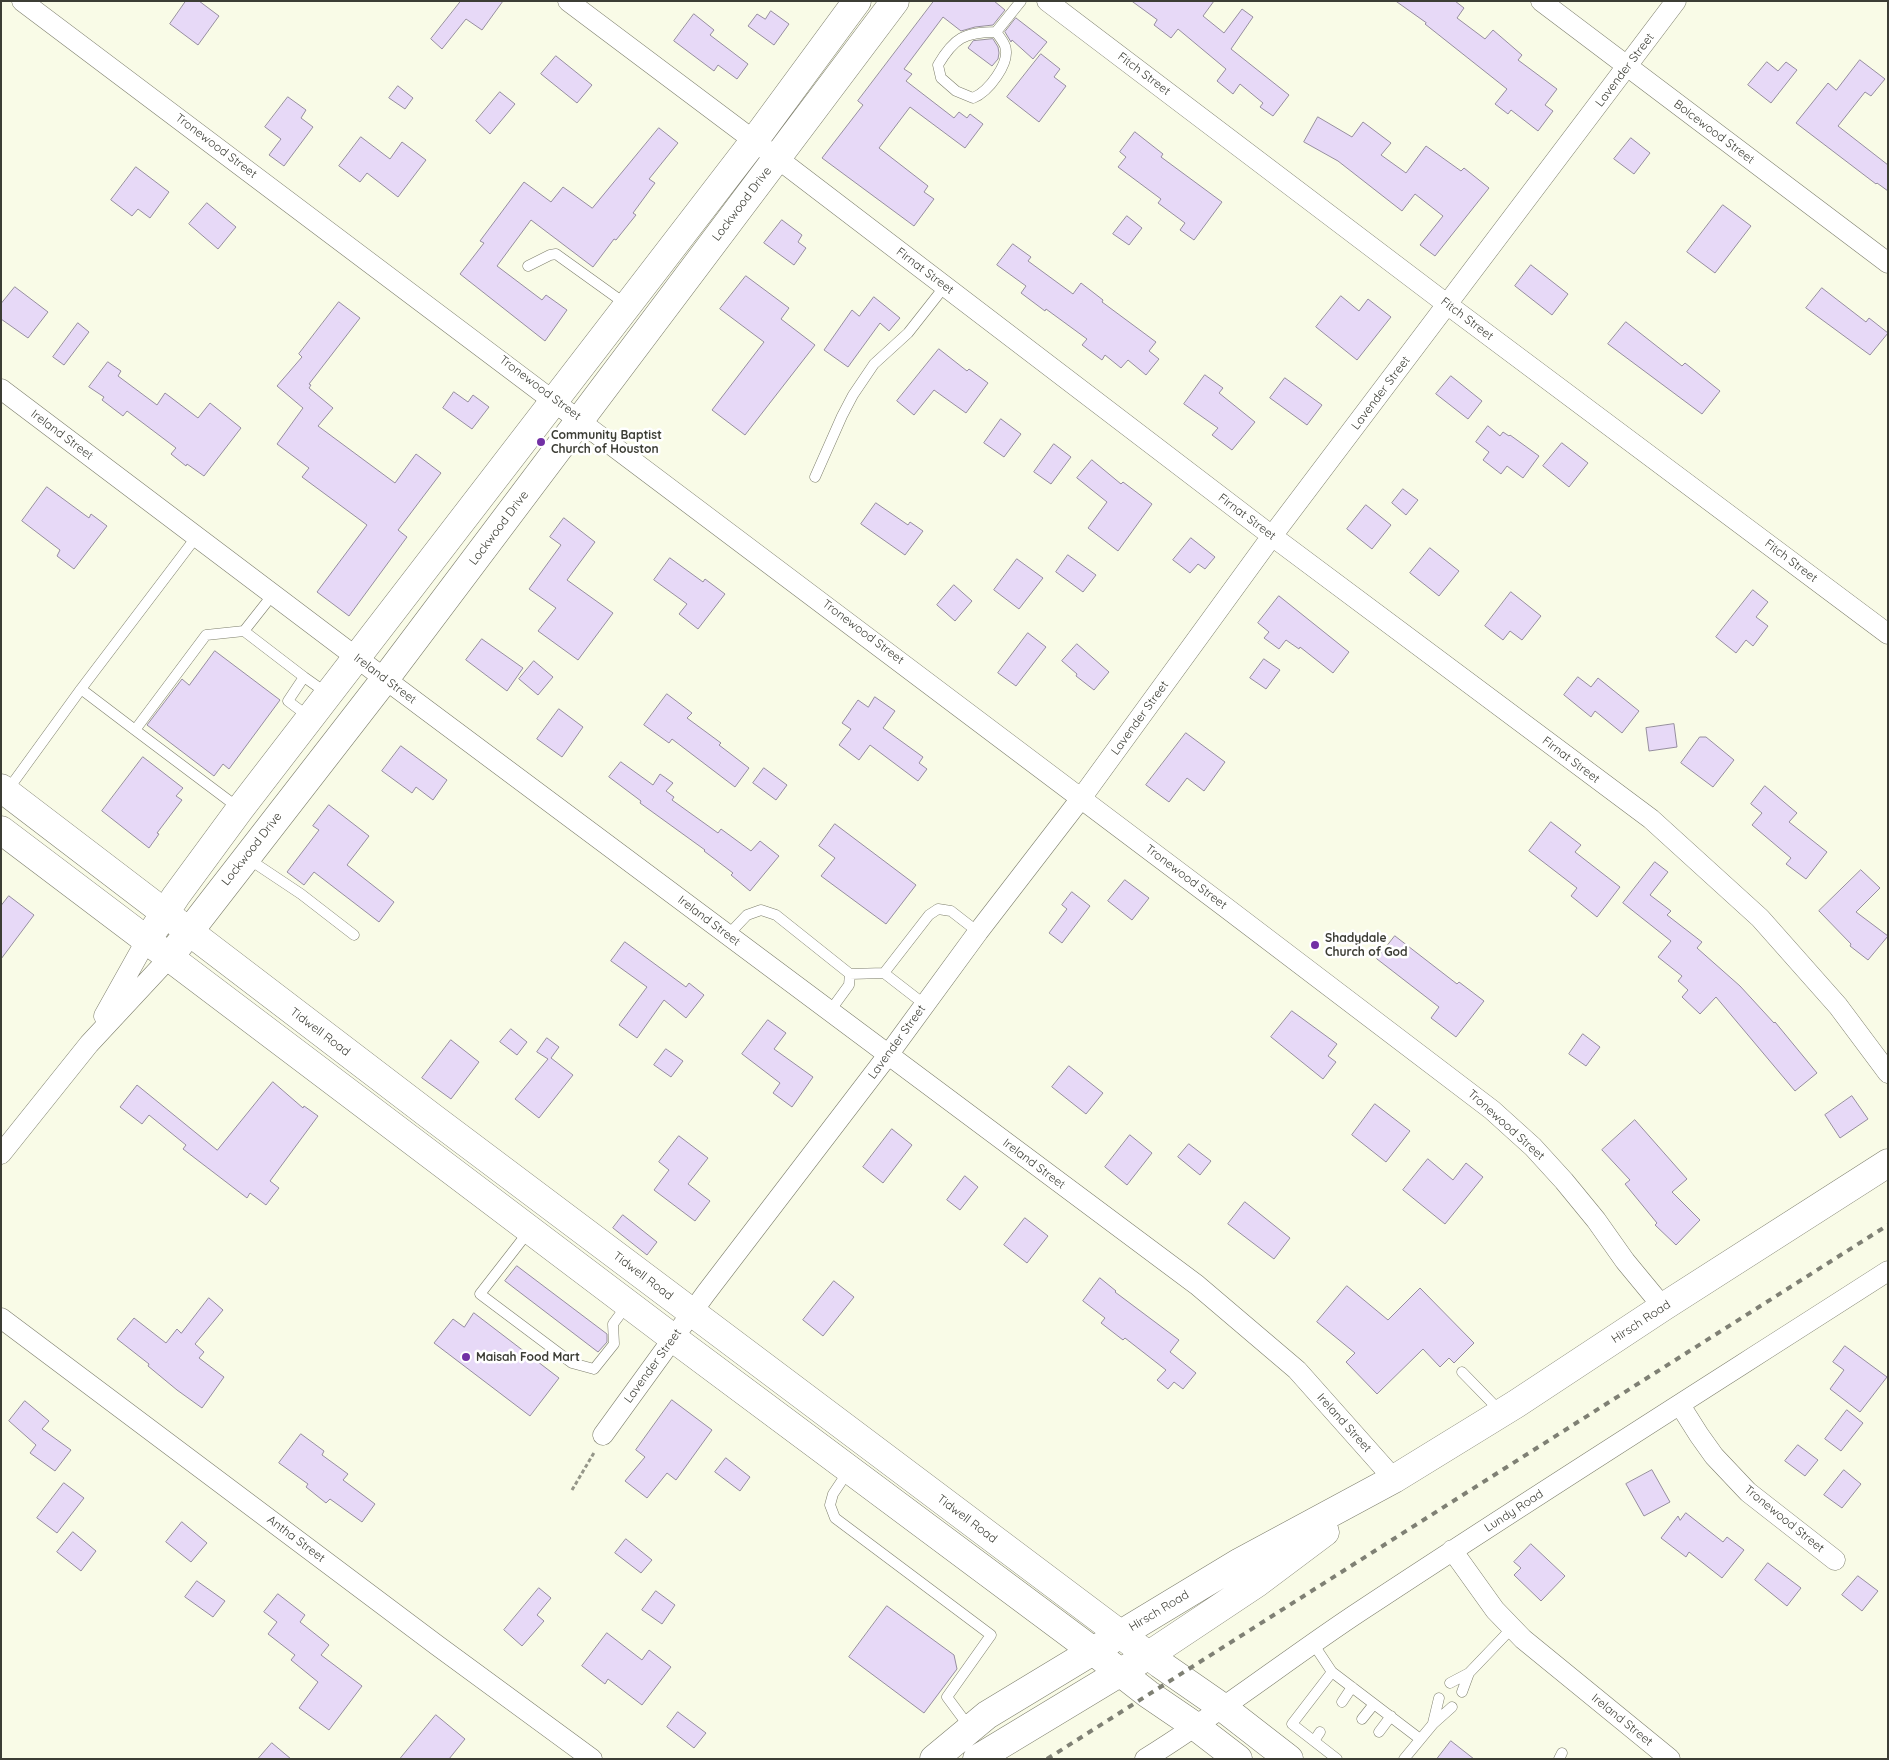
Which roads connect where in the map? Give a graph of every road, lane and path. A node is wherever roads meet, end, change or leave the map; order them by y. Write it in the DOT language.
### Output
graph roads {
  1 [pos="22,1"];
  2 [pos="568,1"];
  3 [pos="857,1"];
  4 [pos="896,1"];
  5 [pos="1021,1"];
  6 [pos="1047,1"];
  7 [pos="1541,1"];
  8 [pos="1676,1"];
  9 [pos="996,32"];
  10 [pos="1628,68"];
  11 [pos="754,141"];
  12 [pos="776,158"];
  13 [pos="1888,263"];
  14 [pos="528,266"];
  15 [pos="945,286"];
  16 [pos="1448,305"];
  17 [pos="628,306"];
  18 [pos="1,389"];
  19 [pos="556,400"];
  20 [pos="581,419"];
  21 [pos="815,477"];
  22 [pos="198,536"];
  23 [pos="1272,536"];
  24 [pos="274,593"];
  25 [pos="244,631"];
  26 [pos="1888,634"];
  27 [pos="356,657"];
  28 [pos="304,677"];
  29 [pos="385,679"];
  30 [pos="81,689"];
  31 [pos="328,694"];
  32 [pos="310,718"];
  33 [pos="135,730"];
  34 [pos="4,790"];
  35 [pos="1082,797"];
  36 [pos="240,809"];
  37 [pos="1,830"];
  38 [pos="246,857"];
  39 [pos="164,913"];
  40 [pos="189,932"];
  41 [pos="978,932"];
  42 [pos="354,935"];
  43 [pos="728,936"];
  44 [pos="146,941"];
  45 [pos="169,958"];
  46 [pos="884,973"];
  47 [pos="850,974"];
  48 [pos="924,1004"];
  49 [pos="830,1011"];
  50 [pos="89,1044"];
  51 [pos="888,1055"];
  52 [pos="1888,1073"];
  53 [pos="432,1118"];
  54 [pos="413,1143"];
  55 [pos="1,1154"];
  56 [pos="1888,1163"];
  57 [pos="529,1230"];
  58 [pos="1888,1271"];
  59 [pos="628,1304"];
  60 [pos="1663,1307"];
  61 [pos="692,1312"];
  62 [pos="1,1318"];
  63 [pos="673,1338"];
  64 [pos="1462,1372"];
  65 [pos="1680,1405"];
  66 [pos="1502,1412"];
  67 [pos="604,1435"];
  68 [pos="868,1444"];
  69 [pos="850,1470"];
  70 [pos="1394,1479"];
  71 [pos="572,1490"];
  72 [pos="1452,1550"];
  73 [pos="1835,1560"];
  74 [pos="1512,1628"];
  75 [pos="1120,1634"];
  76 [pos="1312,1642"];
  77 [pos="1093,1650"];
  78 [pos="1149,1656"];
  79 [pos="1332,1672"];
  80 [pos="1121,1673"];
  81 [pos="1469,1673"];
  82 [pos="1450,1682"];
  83 [pos="1352,1687"];
  84 [pos="1462,1692"];
  85 [pos="1439,1698"];
  86 [pos="1342,1702"];
  87 [pos="1374,1704"];
  88 [pos="1222,1707"];
  89 [pos="1452,1707"];
  90 [pos="1391,1716"];
  91 [pos="1362,1719"];
  92 [pos="1432,1724"];
  93 [pos="1195,1726"];
  94 [pos="970,1729"];
  95 [pos="1379,1732"];
  96 [pos="1420,1739"];
  97 [pos="1336,1754"];
  98 [pos="592,1759"];
  99 [pos="934,1759"];
  100 [pos="977,1759"];
  101 [pos="1145,1759"];
  102 [pos="1238,1759"];
  103 [pos="1289,1759"];
  104 [pos="1404,1759"];
  105 [pos="1670,1759"];
  1 -- 19 [label="street, Tronewood Street"];
  2 -- 11 [label="street, Firnat Street"];
  3 -- 11 [label="main road, Lockwood Drive"];
  4 -- 12 [label="main road, Lockwood Drive"];
  5 -- 9 [label="lane"];
  6 -- 16 [label="street, Fitch Street"];
  7 -- 10 [label="street, Boicewood Street"];
  8 -- 10 [label="street, Lavender Street"];
  9 -- 9 [label="lane"];
  10 -- 13 [label="street, Boicewood Street"];
  10 -- 16 [label="street, Lavender Street"];
  11 -- 12 [label="street, Firnat Street"];
  11 -- 17 [label="main road, Lockwood Drive"];
  12 -- 15 [label="street, Firnat Street"];
  12 -- 20 [label="main road, Lockwood Drive"];
  14 -- 17 [label="lane"];
  15 -- 21 [label="lane"];
  15 -- 23 [label="street, Firnat Street"];
  16 -- 23 [label="street, Lavender Street"];
  16 -- 26 [label="street, Fitch Street"];
  17 -- 19 [label="main road, Lockwood Drive"];
  18 -- 22 [label="street, Ireland Street"];
  19 -- 20 [label="street, Tronewood Street"];
  19 -- 27 [label="main road, Lockwood Drive"];
  20 -- 29 [label="main road, Lockwood Drive"];
  20 -- 35 [label="street, Tronewood Street"];
  22 -- 24 [label="street, Ireland Street"];
  22 -- 30 [label="lane"];
  23 -- 35 [label="street, Lavender Street"];
  23 -- 52 [label="street, Firnat Street"];
  24 -- 25 [label="lane"];
  24 -- 27 [label="street, Ireland Street"];
  25 -- 28 [label="lane"];
  25 -- 33 [label="lane"];
  27 -- 29 [label="street, Ireland Street"];
  27 -- 31 [label="main road, Lockwood Drive"];
  28 -- 31 [label="lane"];
  28 -- 32 [label="lane"];
  29 -- 38 [label="main road, Lockwood Drive"];
  29 -- 43 [label="street, Ireland Street"];
  30 -- 33 [label="lane"];
  30 -- 34 [label="lane"];
  31 -- 32 [label="main road, Lockwood Drive"];
  32 -- 36 [label="main road, Lockwood Drive"];
  33 -- 36 [label="lane"];
  34 -- 39 [label="main road, Tidwell Road"];
  35 -- 41 [label="street, Lavender Street"];
  35 -- 60 [label="street, Tronewood Street"];
  36 -- 39 [label="main road, Lockwood Drive"];
  37 -- 44 [label="main road"];
  38 -- 40 [label="main road, Lockwood Drive"];
  38 -- 42 [label="lane"];
  39 -- 40 [label="main road, Tidwell Road"];
  39 -- 44 [label="main road, Lockwood Drive"];
  40 -- 45 [label="main road, Lockwood Drive"];
  40 -- 53 [label="main road, Tidwell Road"];
  41 -- 46 [label="lane"];
  41 -- 48 [label="street, Lavender Street"];
  43 -- 47 [label="lane"];
  43 -- 49 [label="street, Ireland Street"];
  44 -- 45 [label="main road"];
  44 -- 50 [label="street, Lockwood Drive"];
  45 -- 50 [label="street, Lockwood Drive"];
  45 -- 54 [label="main road"];
  46 -- 47 [label="lane"];
  46 -- 48 [label="lane"];
  47 -- 49 [label="lane"];
  48 -- 51 [label="street, Lavender Street"];
  49 -- 51 [label="street, Ireland Street"];
  50 -- 55 [label="street, Lockwood Drive"];
  51 -- 61 [label="street, Lavender Street"];
  51 -- 70 [label="street, Ireland Street"];
  53 -- 54 [label="main road"];
  53 -- 61 [label="main road, Tidwell Road"];
  54 -- 57 [label="main road"];
  56 -- 60 [label="main road, Hirsch Road"];
  57 -- 59 [label="main road"];
  57 -- 59 [label="lane"];
  58 -- 65 [label="street, Lundy Road"];
  59 -- 63 [label="main road"];
  60 -- 66 [label="main road, Hirsch Road"];
  61 -- 63 [label="street, Lavender Street"];
  61 -- 68 [label="main road, Tidwell Road"];
  62 -- 98 [label="street, Antha Street"];
  63 -- 67 [label="street, Lavender Street"];
  63 -- 69 [label="main road"];
  64 -- 66 [label="lane"];
  65 -- 72 [label="street, Lundy Road"];
  65 -- 73 [label="street, Tronewood Street"];
  66 -- 70 [label="main road, Hirsch Road"];
  67 -- 71 [label="path"];
  68 -- 69 [label="main road"];
  68 -- 75 [label="main road, Tidwell Road"];
  69 -- 77 [label="main road"];
  69 -- 94 [label="lane"];
  70 -- 75 [label="main road, Hirsch Road"];
  70 -- 78 [label="main road, Hirsch Road"];
  72 -- 74 [label="street, Ireland Street"];
  72 -- 76 [label="street, Lundy Road"];
  74 -- 81 [label="lane"];
  74 -- 105 [label="street, Ireland Street"];
  75 -- 77 [label="main road, Hirsch Road"];
  75 -- 78 [label="main road, Tidwell Road"];
  76 -- 79 [label="lane"];
  76 -- 88 [label="street, Lundy Road"];
  77 -- 80 [label="main road"];
  77 -- 94 [label="main road, Hirsch Road"];
  78 -- 80 [label="main road, Hirsch Road"];
  78 -- 88 [label="main road, Tidwell Road"];
  79 -- 83 [label="lane"];
  79 -- 97 [label="lane"];
  80 -- 93 [label="main road"];
  80 -- 100 [label="main road, Hirsch Road"];
  81 -- 82 [label="lane"];
  81 -- 84 [label="lane"];
  83 -- 86 [label="lane"];
  83 -- 87 [label="lane"];
  85 -- 92 [label="lane"];
  87 -- 90 [label="lane"];
  87 -- 91 [label="lane"];
  88 -- 93 [label="street, Lundy Road"];
  88 -- 103 [label="main road, Tidwell Road"];
  89 -- 92 [label="lane"];
  90 -- 95 [label="lane"];
  90 -- 96 [label="lane"];
  92 -- 96 [label="lane"];
  93 -- 101 [label="street, Lundy Road"];
  93 -- 102 [label="main road"];
  94 -- 99 [label="main road, Hirsch Road"];
  96 -- 104 [label="lane"];
}
